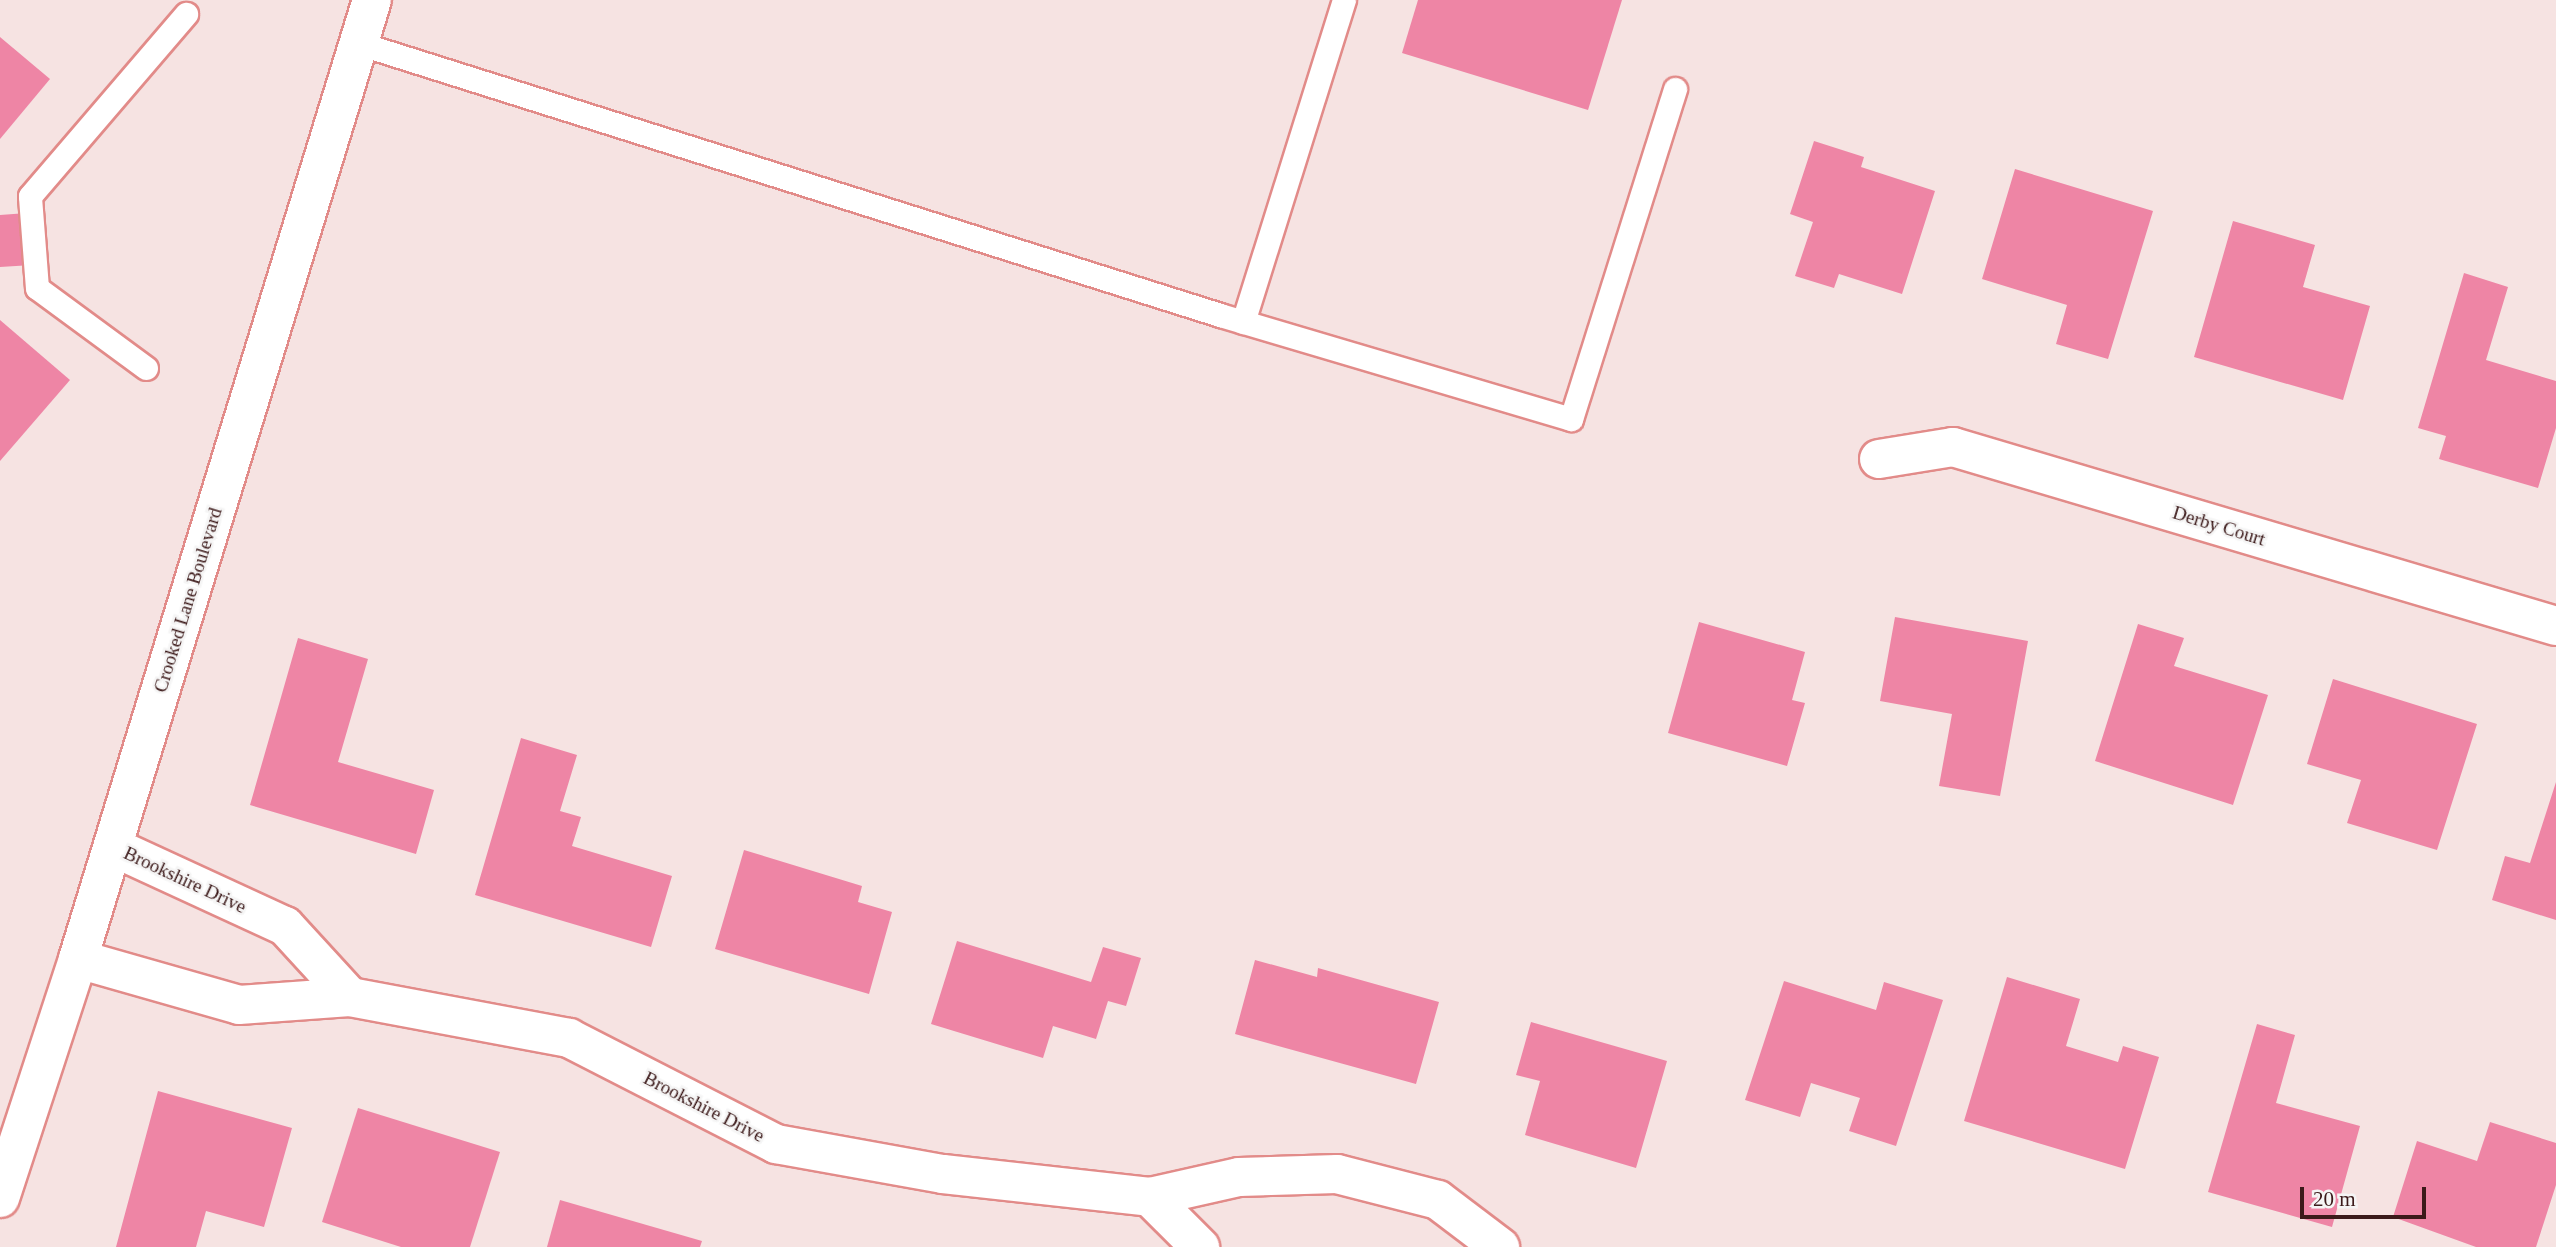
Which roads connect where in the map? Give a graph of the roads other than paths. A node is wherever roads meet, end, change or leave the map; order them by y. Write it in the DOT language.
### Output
graph roads {
  1 [pos="372,0"];
  2 [pos="1344,0"];
  3 [pos="186,14"];
  4 [pos="358,43"];
  5 [pos="1675,89"];
  6 [pos="1243,322"];
  7 [pos="146,368"];
  8 [pos="1879,459"];
  9 [pos="2556,626"];
  10 [pos="113,847"];
  11 [pos="78,959"];
  12 [pos="350,997"];
  13 [pos="1150,1197"];
  14 [pos="0,1198"];
  15 [pos="1200,1247"];
  16 [pos="1500,1247"];
  1 -- 4 [label="street, Crooked Lane Boulevard"];
  2 -- 6 [label="lane"];
  3 -- 7 [label="lane"];
  4 -- 6 [label="lane"];
  4 -- 10 [label="street, Crooked Lane Boulevard"];
  5 -- 6 [label="lane"];
  8 -- 9 [label="street, Derby Court"];
  10 -- 11 [label="street, Crooked Lane Boulevard"];
  10 -- 12 [label="street, Brookshire Drive"];
  11 -- 12 [label="street, Brookshire Drive"];
  11 -- 14 [label="street, Crooked Lane Boulevard"];
  12 -- 13 [label="street, Brookshire Drive"];
  13 -- 15 [label="street"];
  13 -- 16 [label="street, Brookshire Drive"];
}
